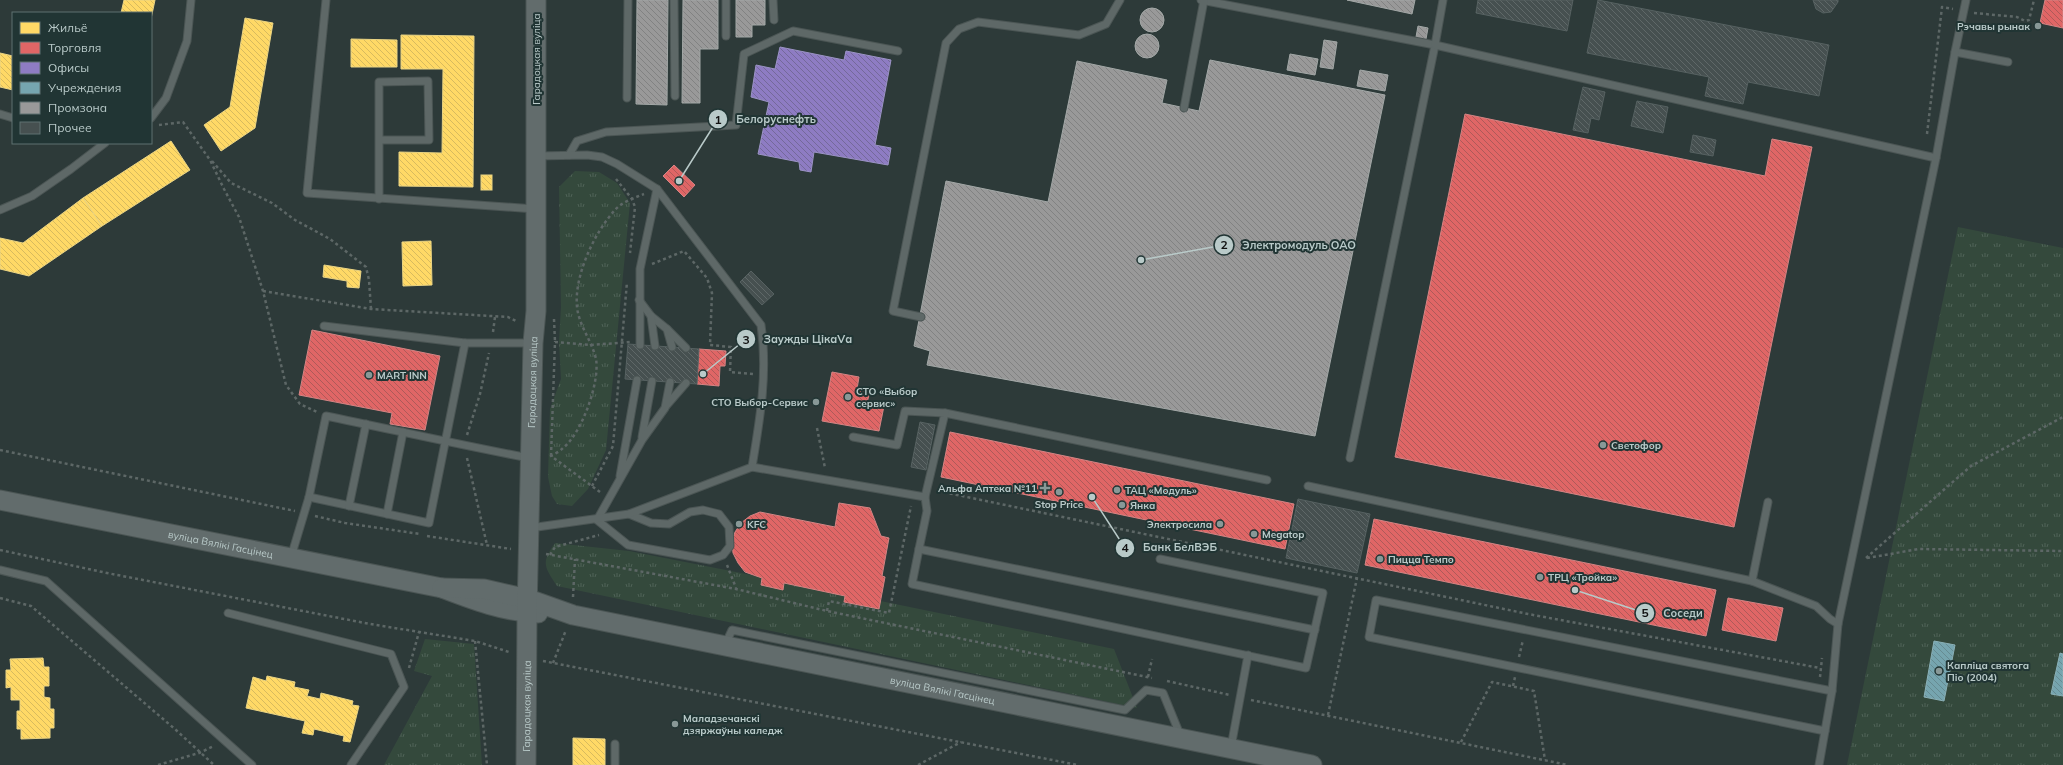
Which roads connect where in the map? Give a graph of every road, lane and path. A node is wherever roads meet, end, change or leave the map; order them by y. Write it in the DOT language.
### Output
graph roads {
  1 [pos="191,0"];
  2 [pos="326,0"];
  3 [pos="536,0"];
  4 [pos="628,0"];
  5 [pos="674,0"];
  6 [pos="726,0"];
  7 [pos="773,0"];
  8 [pos="1120,0"];
  9 [pos="1203,0"];
  10 [pos="1443,0"];
  11 [pos="1966,0"];
  12 [pos="774,20"];
  13 [pos="726,36"];
  14 [pos="1435,45"];
  15 [pos="898,51"];
  16 [pos="1954,52"];
  17 [pos="2008,62"];
  18 [pos="675,96"];
  19 [pos="627,98"];
  20 [pos="1184,108"];
  21 [pos="0,114"];
  22 [pos="152,117"];
  23 [pos="12,118"];
  24 [pos="152,126"];
  25 [pos="379,140"];
  26 [pos="104,144"];
  27 [pos="569,154"];
  28 [pos="537,156"];
  29 [pos="1936,158"];
  30 [pos="210,160"];
  31 [pos="612,176"];
  32 [pos="657,189"];
  33 [pos="379,199"];
  34 [pos="632,199"];
  35 [pos="535,209"];
  36 [pos="0,210"];
  37 [pos="628,269"];
  38 [pos="640,269"];
  39 [pos="263,291"];
  40 [pos="639,300"];
  41 [pos="371,308"];
  42 [pos="651,316"];
  43 [pos="495,317"];
  44 [pos="920,317"];
  45 [pos="324,326"];
  46 [pos="667,328"];
  47 [pos="534,337"];
  48 [pos="465,342"];
  49 [pos="491,343"];
  50 [pos="621,343"];
  51 [pos="640,343"];
  52 [pos="591,345"];
  53 [pos="655,346"];
  54 [pos="672,347"];
  55 [pos="686,348"];
  56 [pos="764,375"];
  57 [pos="637,380"];
  58 [pos="652,381"];
  59 [pos="670,382"];
  60 [pos="686,383"];
  61 [pos="664,408"];
  62 [pos="945,413"];
  63 [pos="326,416"];
  64 [pos="2063,417"];
  65 [pos="366,424"];
  66 [pos="817,428"];
  67 [pos="403,432"];
  68 [pos="853,437"];
  69 [pos="642,440"];
  70 [pos="446,442"];
  71 [pos="464,446"];
  72 [pos="0,450"];
  73 [pos="551,456"];
  74 [pos="531,458"];
  75 [pos="1350,458"];
  76 [pos="752,467"];
  77 [pos="817,468"];
  78 [pos="825,469"];
  79 [pos="832,470"];
  80 [pos="1267,480"];
  81 [pos="619,482"];
  82 [pos="592,486"];
  83 [pos="1308,486"];
  84 [pos="927,488"];
  85 [pos="925,497"];
  86 [pos="309,498"];
  87 [pos="609,499"];
  88 [pos="0,500"];
  89 [pos="1768,502"];
  90 [pos="911,505"];
  91 [pos="349,506"];
  92 [pos="304,513"];
  93 [pos="387,514"];
  94 [pos="629,514"];
  95 [pos="597,520"];
  96 [pos="530,528"];
  97 [pos="612,532"];
  98 [pos="487,545"];
  99 [pos="919,549"];
  100 [pos="2063,551"];
  101 [pos="529,552"];
  102 [pos="550,555"];
  103 [pos="723,555"];
  104 [pos="290,558"];
  105 [pos="575,559"];
  106 [pos="1160,559"];
  107 [pos="0,570"];
  108 [pos="1357,578"];
  109 [pos="1752,581"];
  110 [pos="736,588"];
  111 [pos="0,598"];
  112 [pos="527,606"];
  113 [pos="827,611"];
  114 [pos="228,613"];
  115 [pos="571,614"];
  116 [pos="1528,614"];
  117 [pos="1838,624"];
  118 [pos="1315,630"];
  119 [pos="1525,630"];
  120 [pos="419,632"];
  121 [pos="475,641"];
  122 [pos="725,645"];
  123 [pos="1248,655"];
  124 [pos="1152,659"];
  125 [pos="553,663"];
  126 [pos="1517,667"];
  127 [pos="1820,668"];
  128 [pos="1148,677"];
  129 [pos="1156,679"];
  130 [pos="1163,680"];
  131 [pos="1513,686"];
  132 [pos="404,687"];
  133 [pos="1832,692"];
  134 [pos="1240,697"];
  135 [pos="1328,715"];
  136 [pos="1825,731"];
  137 [pos="1181,737"];
  138 [pos="224,741"];
  139 [pos="962,742"];
  140 [pos="1461,742"];
  141 [pos="614,744"];
  142 [pos="1231,749"];
  143 [pos="199,753"];
  144 [pos="1545,760"];
  145 [pos="248,763"];
  146 [pos="158,765"];
  147 [pos="214,765"];
  148 [pos="351,765"];
  149 [pos="487,765"];
  150 [pos="526,765"];
  151 [pos="615,765"];
  152 [pos="918,765"];
  153 [pos="1312,765"];
  154 [pos="1568,765"];
  155 [pos="1819,765"];
  1 -- 22 [label="lane"];
  2 -- 33 [label="lane"];
  3 -- 28 [label="main road, Гарадоцкая вуліца"];
  4 -- 19 [label="lane"];
  5 -- 18 [label="lane"];
  6 -- 13 [label="lane"];
  7 -- 12 [label="lane"];
  8 -- 44 [label="lane"];
  9 -- 14 [label="lane"];
  9 -- 20 [label="lane"];
  10 -- 14 [label="lane"];
  11 -- 16 [label="lane"];
  14 -- 29 [label="lane"];
  14 -- 75 [label="lane"];
  15 -- 27 [label="lane"];
  16 -- 17 [label="lane"];
  16 -- 29 [label="lane"];
  21 -- 23 [label="lane"];
  24 -- 30 [label="path"];
  25 -- 25 [label="lane"];
  25 -- 33 [label="lane"];
  26 -- 36 [label="lane"];
  27 -- 28 [label="lane"];
  27 -- 32 [label="lane"];
  28 -- 35 [label="main road, Гарадоцкая вуліца"];
  29 -- 117 [label="lane"];
  30 -- 39 [label="path"];
  30 -- 41 [label="path"];
  31 -- 34 [label="path"];
  32 -- 34 [label="path"];
  32 -- 38 [label="lane"];
  32 -- 56 [label="lane"];
  33 -- 35 [label="lane"];
  34 -- 37 [label="path"];
  34 -- 52 [label="path"];
  35 -- 47 [label="main road, Гарадоцкая вуліца"];
  37 -- 38 [label="path"];
  37 -- 50 [label="path"];
  38 -- 40 [label="lane"];
  38 -- 56 [label="path"];
  39 -- 41 [label="path"];
  39 -- 63 [label="path"];
  40 -- 42 [label="lane"];
  40 -- 51 [label="lane"];
  41 -- 43 [label="path"];
  42 -- 46 [label="lane"];
  42 -- 53 [label="lane"];
  43 -- 47 [label="path"];
  43 -- 49 [label="path"];
  45 -- 48 [label="lane"];
  46 -- 54 [label="lane"];
  46 -- 55 [label="lane"];
  47 -- 49 [label="lane"];
  47 -- 74 [label="main road, Гарадоцкая вуліца"];
  48 -- 49 [label="lane"];
  48 -- 70 [label="lane"];
  49 -- 71 [label="path"];
  50 -- 51 [label="path"];
  50 -- 52 [label="path"];
  50 -- 82 [label="path"];
  52 -- 73 [label="path"];
  52 -- 73 [label="path"];
  56 -- 76 [label="lane"];
  57 -- 81 [label="lane"];
  58 -- 69 [label="lane"];
  59 -- 61 [label="lane"];
  60 -- 61 [label="lane"];
  61 -- 69 [label="lane"];
  62 -- 68 [label="lane"];
  62 -- 80 [label="lane"];
  62 -- 84 [label="lane"];
  63 -- 65 [label="lane"];
  63 -- 86 [label="lane"];
  64 -- 100 [label="path"];
  65 -- 67 [label="lane"];
  65 -- 91 [label="lane"];
  66 -- 78 [label="path"];
  67 -- 70 [label="lane"];
  67 -- 93 [label="lane"];
  69 -- 81 [label="lane"];
  70 -- 71 [label="lane"];
  70 -- 93 [label="lane"];
  71 -- 74 [label="lane"];
  71 -- 98 [label="path"];
  72 -- 92 [label="path"];
  73 -- 82 [label="path"];
  74 -- 96 [label="main road, Гарадоцкая вуліца"];
  76 -- 85 [label="lane"];
  76 -- 94 [label="lane"];
  77 -- 78 [label="path"];
  78 -- 79 [label="path"];
  81 -- 87 [label="lane"];
  82 -- 87 [label="path"];
  83 -- 109 [label="lane"];
  84 -- 85 [label="lane"];
  84 -- 108 [label="path"];
  85 -- 99 [label="lane"];
  86 -- 91 [label="lane"];
  86 -- 92 [label="lane"];
  87 -- 95 [label="lane"];
  88 -- 104 [label="main road, вуліца Вялікі Гасцінец"];
  89 -- 109 [label="lane"];
  90 -- 113 [label="path"];
  91 -- 93 [label="lane"];
  92 -- 98 [label="path"];
  92 -- 104 [label="lane"];
  94 -- 95 [label="lane"];
  94 -- 103 [label="lane"];
  95 -- 96 [label="lane"];
  95 -- 97 [label="lane"];
  96 -- 101 [label="main road, Гарадоцкая вуліца"];
  97 -- 102 [label="path"];
  97 -- 103 [label="lane"];
  98 -- 101 [label="path"];
  99 -- 118 [label="lane"];
  99 -- 123 [label="lane"];
  101 -- 102 [label="path"];
  101 -- 112 [label="main road, Гарадоцкая вуліца"];
  102 -- 105 [label="path"];
  103 -- 110 [label="path"];
  104 -- 112 [label="main road, вуліца Вялікі Гасцінец"];
  105 -- 110 [label="path"];
  105 -- 115 [label="path"];
  106 -- 118 [label="lane"];
  107 -- 138 [label="lane"];
  108 -- 116 [label="path"];
  108 -- 135 [label="path"];
  109 -- 117 [label="lane"];
  110 -- 113 [label="path"];
  111 -- 143 [label="path"];
  112 -- 115 [label="main road, вуліца Вялікі Гасцінец"];
  112 -- 150 [label="main road, Гарадоцкая вуліца"];
  113 -- 128 [label="path"];
  114 -- 132 [label="lane"];
  115 -- 122 [label="main road, вуліца Вялікі Гасцінец"];
  115 -- 125 [label="path"];
  116 -- 119 [label="path"];
  116 -- 127 [label="path"];
  117 -- 133 [label="lane"];
  118 -- 123 [label="lane"];
  119 -- 126 [label="path"];
  119 -- 126 [label="lane"];
  119 -- 133 [label="lane"];
  120 -- 132 [label="path"];
  121 -- 149 [label="path"];
  122 -- 137 [label="main road, вуліца Вялікі Гасцінец"];
  122 -- 137 [label="lane"];
  123 -- 134 [label="lane"];
  124 -- 128 [label="path"];
  126 -- 131 [label="path"];
  126 -- 136 [label="lane"];
  128 -- 129 [label="path"];
  130 -- 134 [label="path"];
  131 -- 140 [label="path"];
  131 -- 144 [label="path"];
  132 -- 148 [label="lane"];
  133 -- 136 [label="lane"];
  134 -- 135 [label="path"];
  134 -- 142 [label="lane"];
  135 -- 140 [label="path"];
  136 -- 155 [label="lane"];
  137 -- 142 [label="main road, вуліца Вялікі Гасцінец"];
  138 -- 143 [label="path"];
  138 -- 145 [label="lane"];
  139 -- 152 [label="path"];
  140 -- 144 [label="path"];
  141 -- 151 [label="lane"];
  142 -- 153 [label="main road, вуліца Вялікі Гасцінец"];
  143 -- 146 [label="path"];
  143 -- 147 [label="path"];
  144 -- 154 [label="path"];
}
